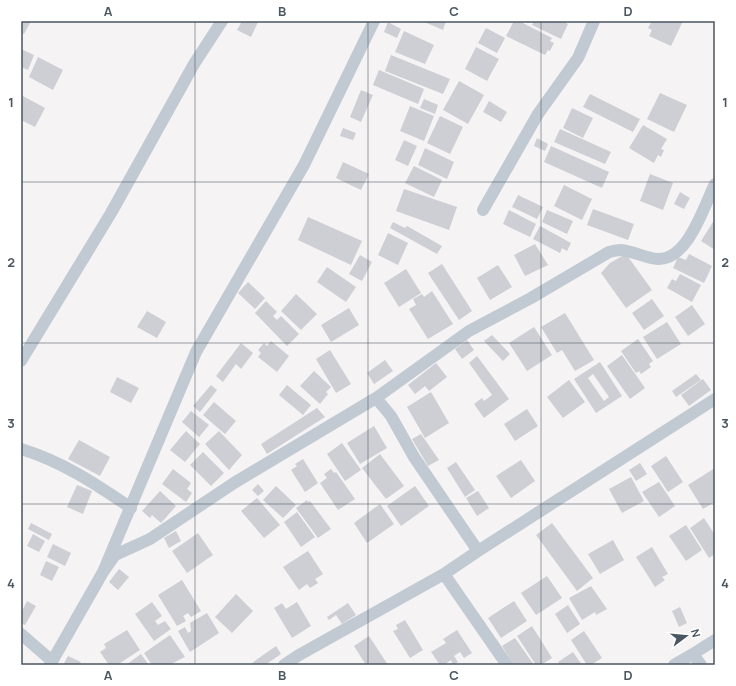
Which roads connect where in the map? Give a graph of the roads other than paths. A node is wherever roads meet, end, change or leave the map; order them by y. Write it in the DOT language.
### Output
graph roads {
  1 [pos="222,21"];
  2 [pos="374,21"];
  3 [pos="594,21"];
  4 [pos="715,184"];
  5 [pos="484,210"];
  6 [pos="21,361"];
  7 [pos="376,398"];
  8 [pos="715,399"];
  9 [pos="21,449"];
  10 [pos="131,508"];
  11 [pos="478,551"];
  12 [pos="103,572"];
  13 [pos="444,574"];
  14 [pos="21,634"];
  15 [pos="715,640"];
  16 [pos="693,654"];
  17 [pos="51,663"];
  18 [pos="284,665"];
  19 [pos="507,665"];
  20 [pos="674,665"];
  21 [pos="701,665"];
  1 -- 6 [label="street"];
  2 -- 10 [label="street"];
  3 -- 5 [label="street"];
  4 -- 7 [label="street"];
  7 -- 11 [label="street"];
  7 -- 12 [label="street"];
  8 -- 11 [label="street"];
  9 -- 10 [label="street"];
  10 -- 12 [label="street"];
  11 -- 13 [label="street"];
  12 -- 17 [label="street"];
  13 -- 18 [label="street"];
  13 -- 19 [label="street"];
  14 -- 17 [label="street"];
  15 -- 16 [label="street"];
  16 -- 20 [label="street"];
  16 -- 21 [label="street"];
}
